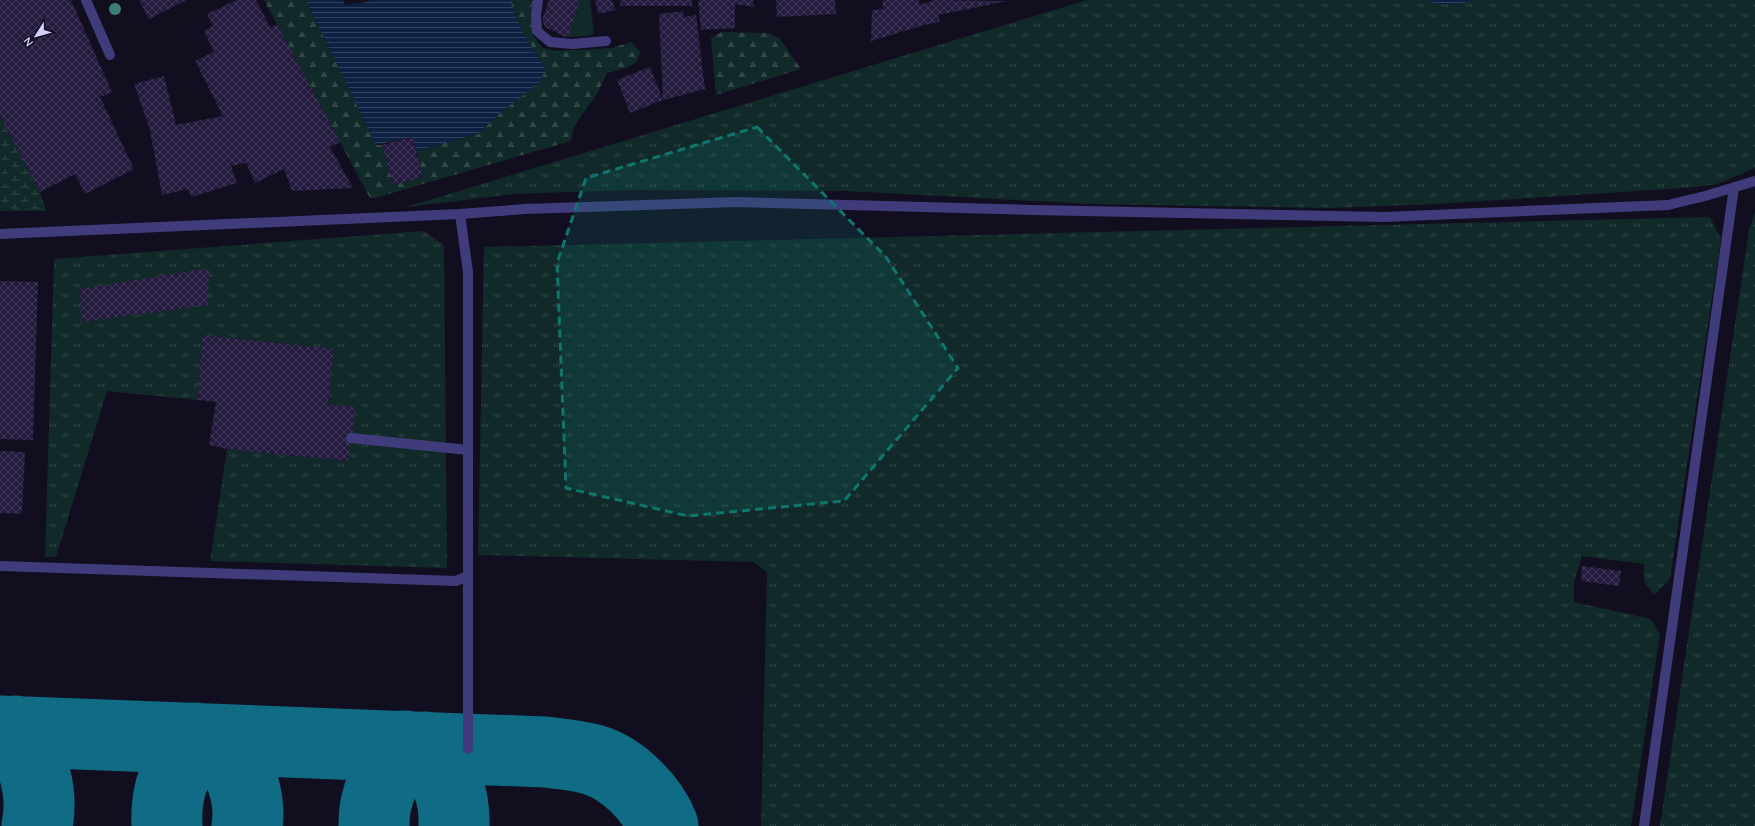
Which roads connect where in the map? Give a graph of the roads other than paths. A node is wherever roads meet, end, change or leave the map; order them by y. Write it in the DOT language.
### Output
graph roads {
  1 [pos="86,0"];
  2 [pos="538,0"];
  3 [pos="606,41"];
  4 [pos="110,55"];
  5 [pos="1755,181"];
  6 [pos="1734,187"];
  7 [pos="460,214"];
  8 [pos="0,234"];
  9 [pos="351,438"];
  10 [pos="468,450"];
  11 [pos="0,566"];
  12 [pos="467,576"];
  13 [pos="468,749"];
  14 [pos="1644,826"];
  1 -- 4 [label="street"];
  2 -- 3 [label="street"];
  5 -- 6 [label="street"];
  6 -- 7 [label="street"];
  6 -- 14 [label="street"];
  7 -- 8 [label="street"];
  7 -- 10 [label="street"];
  9 -- 10 [label="street"];
  10 -- 12 [label="street"];
  11 -- 12 [label="street"];
  12 -- 13 [label="street"];
}
